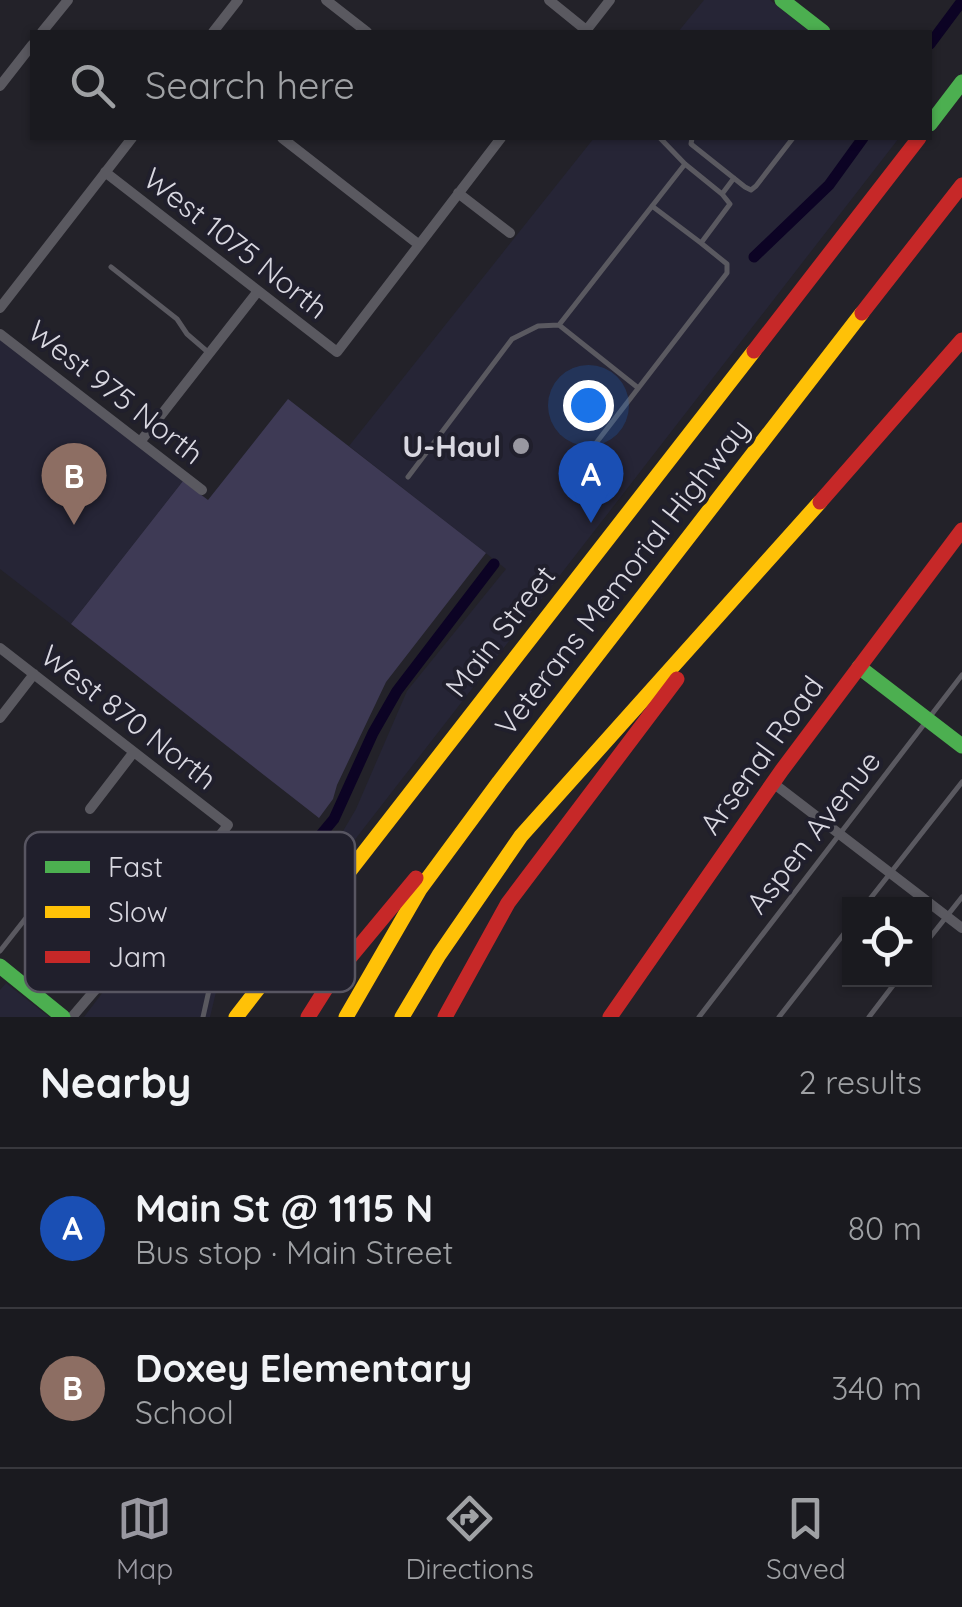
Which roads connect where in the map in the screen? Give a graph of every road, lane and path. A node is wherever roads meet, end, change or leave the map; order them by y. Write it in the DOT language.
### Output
graph roads {
  1 [pos="68,0"];
  2 [pos="326,0"];
  3 [pos="549,0"];
  4 [pos="610,0"];
  5 [pos="782,0"];
  6 [pos="234,1"];
  7 [pos="44,30"];
  8 [pos="213,30"];
  9 [pos="364,30"];
  10 [pos="584,30"];
  11 [pos="586,30"];
  12 [pos="820,30"];
  13 [pos="30,48"];
  14 [pos="962,82"];
  15 [pos="0,86"];
  16 [pos="932,119"];
  17 [pos="130,140"];
  18 [pos="285,140"];
  19 [pos="499,140"];
  20 [pos="662,140"];
  21 [pos="692,140"];
  22 [pos="792,140"];
  23 [pos="917,140"];
  24 [pos="685,164"];
  25 [pos="105,172"];
  26 [pos="734,178"];
  27 [pos="962,184"];
  28 [pos="458,192"];
  29 [pos="722,194"];
  30 [pos="652,206"];
  31 [pos="510,233"];
  32 [pos="701,243"];
  33 [pos="418,244"];
  34 [pos="111,268"];
  35 [pos="258,291"];
  36 [pos="0,308"];
  37 [pos="559,325"];
  38 [pos="0,334"];
  39 [pos="962,340"];
  40 [pos="210,353"];
  41 [pos="637,387"];
  42 [pos="140,442"];
  43 [pos="576,468"];
  44 [pos="408,477"];
  45 [pos="202,490"];
  46 [pos="962,531"];
  47 [pos="773,555"];
  48 [pos="0,648"];
  49 [pos="859,668"];
  50 [pos="34,674"];
  51 [pos="962,675"];
  52 [pos="0,718"];
  53 [pos="928,720"];
  54 [pos="962,746"];
  55 [pos="133,752"];
  56 [pos="499,782"];
  57 [pos="962,782"];
  58 [pos="773,783"];
  59 [pos="90,809"];
  60 [pos="223,832"];
  61 [pos="840,834"];
  62 [pos="355,864"];
  63 [pos="890,874"];
  64 [pos="872,897"];
  65 [pos="962,897"];
  66 [pos="947,916"];
  67 [pos="25,919"];
  68 [pos="962,928"];
  69 [pos="932,935"];
  70 [pos="842,936"];
  71 [pos="355,949"];
  72 [pos="0,951"];
  73 [pos="0,966"];
  74 [pos="25,986"];
  75 [pos="892,987"];
  76 [pos="32,992"];
  77 [pos="94,992"];
  78 [pos="209,992"];
  79 [pos="255,992"];
  80 [pos="324,992"];
  81 [pos="63,1017"];
  82 [pos="72,1017"];
  83 [pos="204,1017"];
  84 [pos="236,1017"];
  85 [pos="308,1017"];
  86 [pos="346,1017"];
  87 [pos="402,1017"];
  88 [pos="445,1017"];
  89 [pos="610,1017"];
  90 [pos="699,1017"];
  91 [pos="779,1017"];
  92 [pos="868,1017"];
  1 -- 7 [label="street"];
  2 -- 9 [label="street"];
  3 -- 10 [label="street"];
  4 -- 11 [label="street"];
  5 -- 12 [label="main road"];
  6 -- 8 [label="street"];
  13 -- 15 [label="street"];
  14 -- 16 [label="main road"];
  17 -- 25 [label="street"];
  18 -- 33 [label="street"];
  19 -- 28 [label="street"];
  20 -- 24 [label="lane"];
  21 -- 26 [label="lane"];
  22 -- 26 [label="lane"];
  23 -- 62 [label="main road, Main Street"];
  24 -- 29 [label="lane"];
  24 -- 30 [label="lane"];
  25 -- 35 [label="street, West 1075 North"];
  25 -- 36 [label="street"];
  26 -- 29 [label="lane"];
  27 -- 56 [label="main road, Veterans Memorial Highway"];
  28 -- 31 [label="street"];
  28 -- 33 [label="street"];
  29 -- 32 [label="lane"];
  30 -- 32 [label="lane"];
  30 -- 37 [label="lane"];
  32 -- 41 [label="lane"];
  33 -- 35 [label="street, West 1075 North"];
  34 -- 40 [label="lane"];
  35 -- 40 [label="street"];
  37 -- 41 [label="lane"];
  37 -- 44 [label="lane"];
  38 -- 42 [label="street, West 975 North"];
  39 -- 47 [label="main road"];
  40 -- 42 [label="street"];
  41 -- 43 [label="lane"];
  42 -- 45 [label="street, West 975 North"];
  46 -- 49 [label="main road, Arsenal Road"];
  47 -- 87 [label="main road"];
  47 -- 88 [label="main road"];
  48 -- 50 [label="street, West 870 North"];
  49 -- 53 [label="main road"];
  49 -- 58 [label="main road, Arsenal Road"];
  50 -- 52 [label="street"];
  50 -- 55 [label="street, West 870 North"];
  51 -- 53 [label="lane, Aspen Avenue"];
  53 -- 54 [label="main road"];
  53 -- 61 [label="lane, Aspen Avenue"];
  55 -- 59 [label="street"];
  55 -- 60 [label="street, West 870 North"];
  56 -- 71 [label="main road"];
  56 -- 86 [label="main road, Veterans Memorial Highway"];
  57 -- 63 [label="lane"];
  58 -- 61 [label="street"];
  58 -- 89 [label="main road, Arsenal Road"];
  61 -- 63 [label="street"];
  61 -- 90 [label="lane, Aspen Avenue"];
  63 -- 64 [label="lane"];
  63 -- 66 [label="street"];
  65 -- 66 [label="lane"];
  66 -- 68 [label="street"];
  66 -- 69 [label="lane"];
  67 -- 72 [label="lane"];
  70 -- 91 [label="lane"];
  73 -- 74 [label="main road"];
  75 -- 92 [label="lane"];
  76 -- 81 [label="main road"];
  77 -- 82 [label="street, West 870 North"];
  78 -- 83 [label="lane"];
  79 -- 84 [label="main road, Main Street"];
  80 -- 85 [label="main road"];
}
